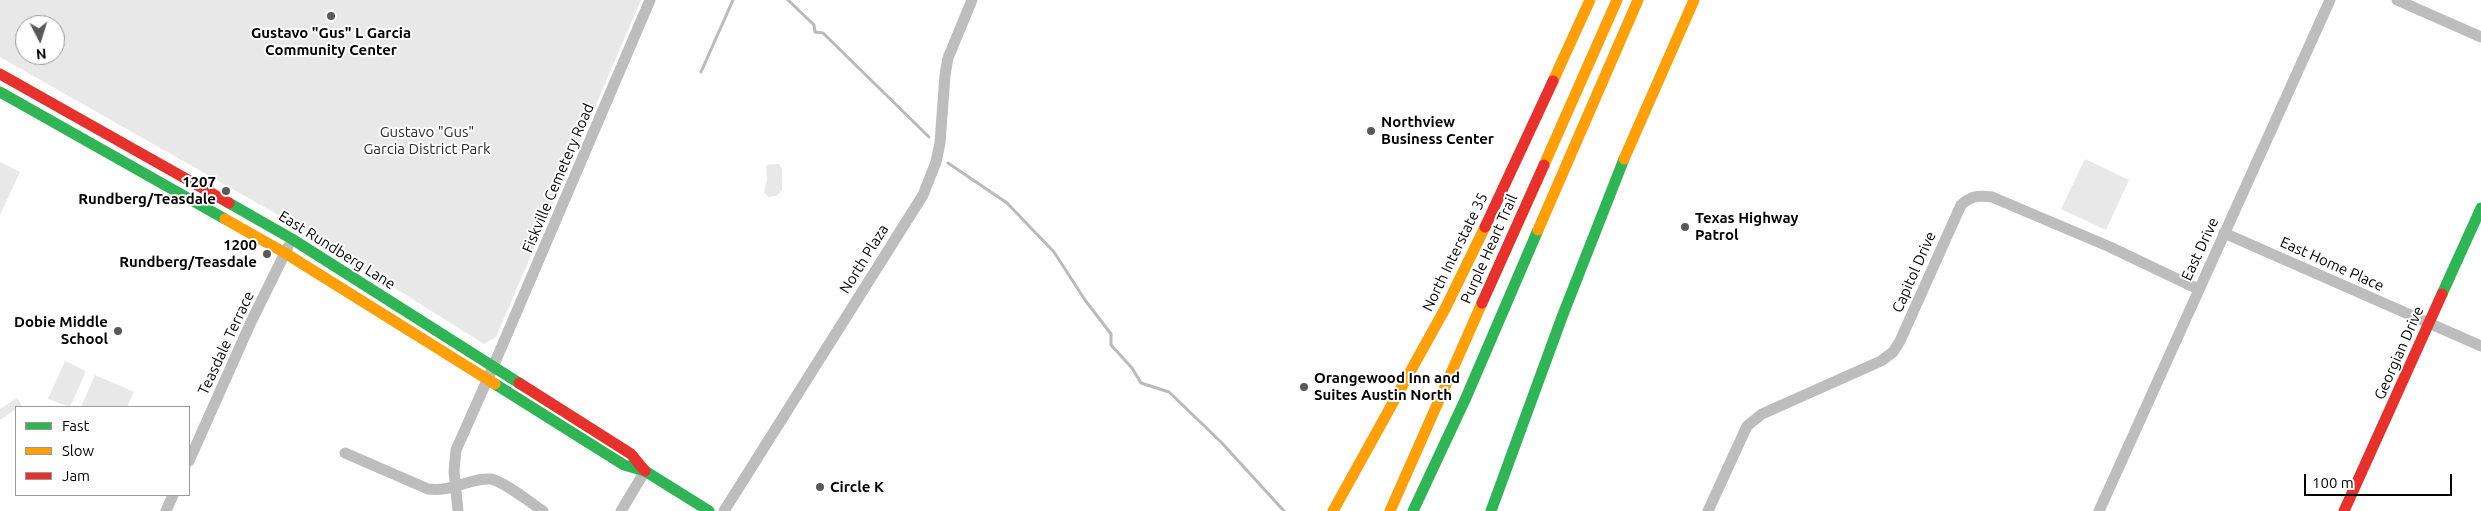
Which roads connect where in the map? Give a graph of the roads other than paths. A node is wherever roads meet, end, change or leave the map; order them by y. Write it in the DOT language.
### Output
graph roads {
  1 [pos="650,0"];
  2 [pos="972,0"];
  3 [pos="1590,0"];
  4 [pos="1604,0"];
  5 [pos="1617,0"];
  6 [pos="1638,0"];
  7 [pos="1694,0"];
  8 [pos="2330,0"];
  9 [pos="2397,0"];
  10 [pos="2481,37"];
  11 [pos="0,74"];
  12 [pos="0,92"];
  13 [pos="113,138"];
  14 [pos="104,152"];
  15 [pos="1548,153"];
  16 [pos="210,192"];
  17 [pos="2481,208"];
  18 [pos="213,214"];
  19 [pos="2224,233"];
  20 [pos="292,239"];
  21 [pos="285,253"];
  22 [pos="2198,289"];
  23 [pos="2428,323"];
  24 [pos="2481,346"];
  25 [pos="494,367"];
  26 [pos="488,379"];
  27 [pos="345,453"];
  28 [pos="190,458"];
  29 [pos="644,471"];
  30 [pos="456,488"];
  31 [pos="173,496"];
  32 [pos="166,511"];
  33 [pos="458,511"];
  34 [pos="543,511"];
  35 [pos="622,511"];
  36 [pos="709,511"];
  37 [pos="724,511"];
  38 [pos="1333,511"];
  39 [pos="1390,511"];
  40 [pos="1413,511"];
  41 [pos="1492,511"];
  42 [pos="1708,511"];
  43 [pos="2099,511"];
  44 [pos="2344,511"];
  1 -- 25 [label="street, Fiskville Cemetery Road"];
  2 -- 37 [label="street, North Plaza"];
  3 -- 38 [label="main road, North Interstate 35"];
  4 -- 15 [label="main road"];
  5 -- 15 [label="main road, Purple Heart Trail"];
  6 -- 40 [label="main road"];
  7 -- 41 [label="main road"];
  8 -- 19 [label="street, East Drive"];
  9 -- 10 [label="street"];
  11 -- 13 [label="main road, East Rundberg Lane"];
  12 -- 14 [label="main road, East Rundberg Lane"];
  13 -- 14 [label="main road"];
  13 -- 16 [label="main road, East Rundberg Lane"];
  14 -- 18 [label="main road, East Rundberg Lane"];
  15 -- 39 [label="main road, Purple Heart Trail"];
  16 -- 18 [label="main road"];
  16 -- 20 [label="main road, East Rundberg Lane"];
  17 -- 23 [label="main road, Georgian Drive"];
  18 -- 21 [label="main road, East Rundberg Lane"];
  19 -- 22 [label="street, East Drive"];
  19 -- 23 [label="street, East Home Place"];
  20 -- 21 [label="street, Teasdale Terrace"];
  20 -- 25 [label="main road, East Rundberg Lane"];
  21 -- 26 [label="main road, East Rundberg Lane"];
  21 -- 28 [label="street, Teasdale Terrace"];
  22 -- 42 [label="street, Capitol Drive"];
  22 -- 43 [label="street, East Drive"];
  23 -- 24 [label="street, East Home Place"];
  23 -- 44 [label="main road, Georgian Drive"];
  25 -- 26 [label="street, Fiskville Cemetery Road"];
  25 -- 29 [label="main road, East Rundberg Lane"];
  26 -- 29 [label="main road, East Rundberg Lane"];
  26 -- 30 [label="street, Fiskville Cemetery Road"];
  27 -- 30 [label="street"];
  29 -- 35 [label="street"];
  29 -- 36 [label="main road, East Rundberg Lane"];
  30 -- 33 [label="street, Fiskville Cemetery Road"];
  30 -- 34 [label="street"];
  31 -- 32 [label="street"];
}
